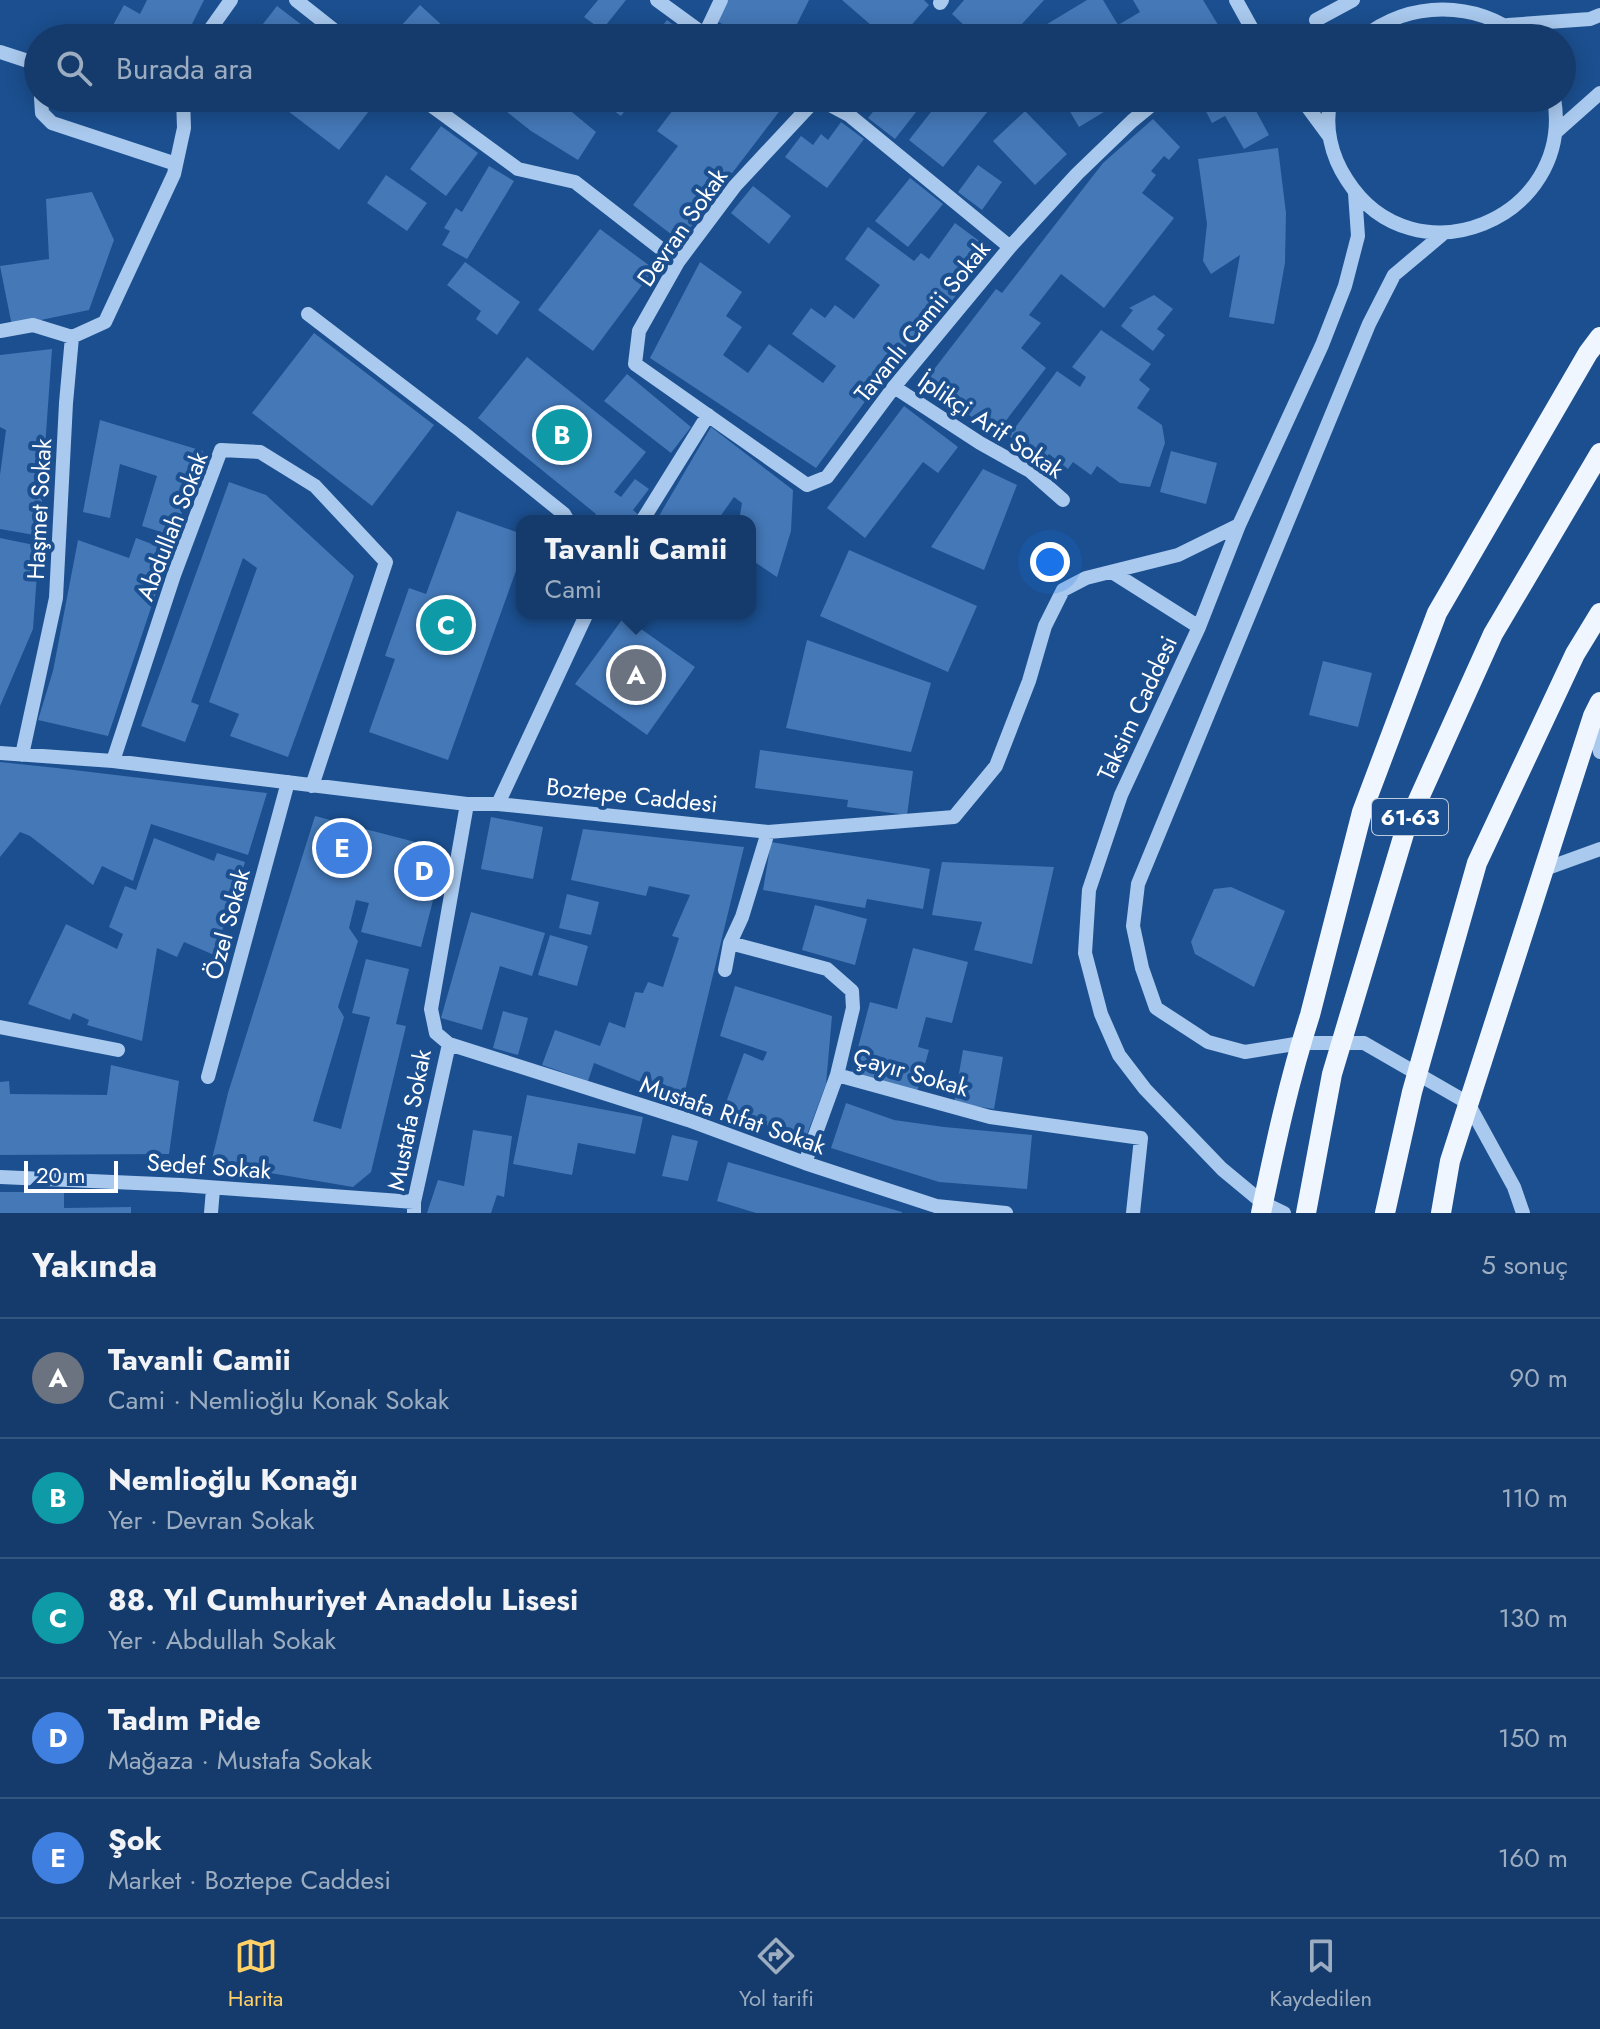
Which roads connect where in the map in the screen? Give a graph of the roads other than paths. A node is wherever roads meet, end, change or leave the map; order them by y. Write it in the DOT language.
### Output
graph roads {
  1 [pos="231,0"];
  2 [pos="296,0"];
  3 [pos="657,0"];
  4 [pos="721,0"];
  5 [pos="1236,0"];
  6 [pos="1353,0"];
  7 [pos="1600,15"];
  8 [pos="1316,20"];
  9 [pos="214,24"];
  10 [pos="326,24"];
  11 [pos="689,24"];
  12 [pos="711,24"];
  13 [pos="1247,24"];
  14 [pos="1380,24"];
  15 [pos="1506,24"];
  16 [pos="1522,24"];
  17 [pos="0,52"];
  18 [pos="24,60"];
  19 [pos="1600,93"];
  20 [pos="42,112"];
  21 [pos="183,112"];
  22 [pos="440,112"];
  23 [pos="804,112"];
  24 [pos="843,112"];
  25 [pos="1143,112"];
  26 [pos="1311,112"];
  27 [pos="1329,112"];
  28 [pos="1555,112"];
  29 [pos="1556,132"];
  30 [pos="1329,136"];
  31 [pos="176,164"];
  32 [pos="1355,193"];
  33 [pos="1444,233"];
  34 [pos="1010,247"];
  35 [pos="678,262"];
  36 [pos="308,314"];
  37 [pos="0,331"];
  38 [pos="72,337"];
  39 [pos="1600,337"];
  40 [pos="894,387"];
  41 [pos="708,415"];
  42 [pos="1600,453"];
  43 [pos="1063,500"];
  44 [pos="565,515"];
  45 [pos="646,515"];
  46 [pos="1239,525"];
  47 [pos="1112,572"];
  48 [pos="1600,613"];
  49 [pos="584,619"];
  50 [pos="1199,627"];
  51 [pos="1596,709"];
  52 [pos="1600,752"];
  53 [pos="0,753"];
  54 [pos="22,755"];
  55 [pos="113,761"];
  56 [pos="288,782"];
  57 [pos="312,786"];
  58 [pos="467,804"];
  59 [pos="498,804"];
  60 [pos="768,832"];
  61 [pos="1600,849"];
  62 [pos="1545,869"];
  63 [pos="730,943"];
  64 [pos="725,970"];
  65 [pos="0,1027"];
  66 [pos="1301,1043"];
  67 [pos="449,1044"];
  68 [pos="118,1050"];
  69 [pos="837,1075"];
  70 [pos="208,1077"];
  71 [pos="1468,1103"];
  72 [pos="805,1163"];
  73 [pos="0,1177"];
  74 [pos="213,1189"];
  75 [pos="414,1207"];
  76 [pos="1262,1208"];
  77 [pos="211,1213"];
  78 [pos="1006,1213"];
  79 [pos="1133,1213"];
  80 [pos="1284,1213"];
  81 [pos="1306,1213"];
  82 [pos="1385,1213"];
  83 [pos="1441,1213"];
  84 [pos="1523,1213"];
  1 -- 9 [label="street"];
  2 -- 10 [label="street"];
  3 -- 11 [label="street"];
  4 -- 12 [label="street"];
  5 -- 13 [label="street"];
  6 -- 8 [label="street"];
  7 -- 16 [label="street"];
  14 -- 15 [label="street"];
  17 -- 18 [label="street"];
  19 -- 29 [label="street"];
  20 -- 31 [label="street"];
  21 -- 31 [label="street"];
  22 -- 35 [label="street"];
  23 -- 35 [label="street, Devran Sokak"];
  24 -- 34 [label="street"];
  25 -- 34 [label="street, Tavanlı Camii Sokak"];
  26 -- 30 [label="street"];
  27 -- 30 [label="street"];
  28 -- 29 [label="street"];
  29 -- 33 [label="street"];
  30 -- 32 [label="street"];
  31 -- 38 [label="street"];
  32 -- 33 [label="street"];
  32 -- 46 [label="street, Taksim Caddesi"];
  33 -- 66 [label="street"];
  34 -- 40 [label="street, Tavanlı Camii Sokak"];
  35 -- 41 [label="street, Devran Sokak"];
  36 -- 44 [label="street"];
  37 -- 38 [label="street"];
  38 -- 54 [label="street, Haşmet Sokak"];
  39 -- 66 [label="main road, 61-63"];
  40 -- 41 [label="street, Tavanlı Camii Sokak"];
  40 -- 43 [label="street, İplikçi Arif Sokak"];
  41 -- 45 [label="street"];
  42 -- 81 [label="main road, 61-63, bridge"];
  46 -- 47 [label="street, Boztepe Caddesi"];
  46 -- 50 [label="street, Taksim Caddesi"];
  47 -- 50 [label="street"];
  47 -- 60 [label="street, Boztepe Caddesi"];
  48 -- 82 [label="main road, bridge"];
  49 -- 59 [label="street"];
  50 -- 76 [label="street, Taksim Caddesi"];
  51 -- 52 [label="street"];
  51 -- 62 [label="main road"];
  53 -- 54 [label="street, Boztepe Caddesi"];
  54 -- 55 [label="street, Boztepe Caddesi"];
  55 -- 56 [label="street, Boztepe Caddesi"];
  55 -- 57 [label="street, Abdullah Sokak"];
  56 -- 57 [label="street, Boztepe Caddesi"];
  56 -- 70 [label="street, Özel Sokak"];
  57 -- 58 [label="street, Boztepe Caddesi"];
  58 -- 59 [label="street, Boztepe Caddesi"];
  58 -- 67 [label="street, Mustafa Sokak"];
  59 -- 60 [label="street, Boztepe Caddesi"];
  60 -- 63 [label="street"];
  61 -- 62 [label="street"];
  62 -- 71 [label="main road"];
  63 -- 64 [label="street"];
  63 -- 69 [label="street, Çayır Sokak"];
  65 -- 68 [label="street"];
  66 -- 71 [label="street"];
  66 -- 76 [label="main road, 61-63"];
  67 -- 72 [label="street, Mustafa Rıfat Sokak"];
  67 -- 75 [label="street, Mustafa Sokak"];
  69 -- 72 [label="street"];
  69 -- 79 [label="street, Çayır Sokak"];
  71 -- 83 [label="main road"];
  71 -- 84 [label="street"];
  72 -- 78 [label="street, Mustafa Rıfat Sokak"];
  73 -- 74 [label="street, Sedef Sokak"];
  74 -- 75 [label="street, Sedef Sokak"];
  74 -- 77 [label="street"];
  76 -- 80 [label="street, Taksim Caddesi"];
}
